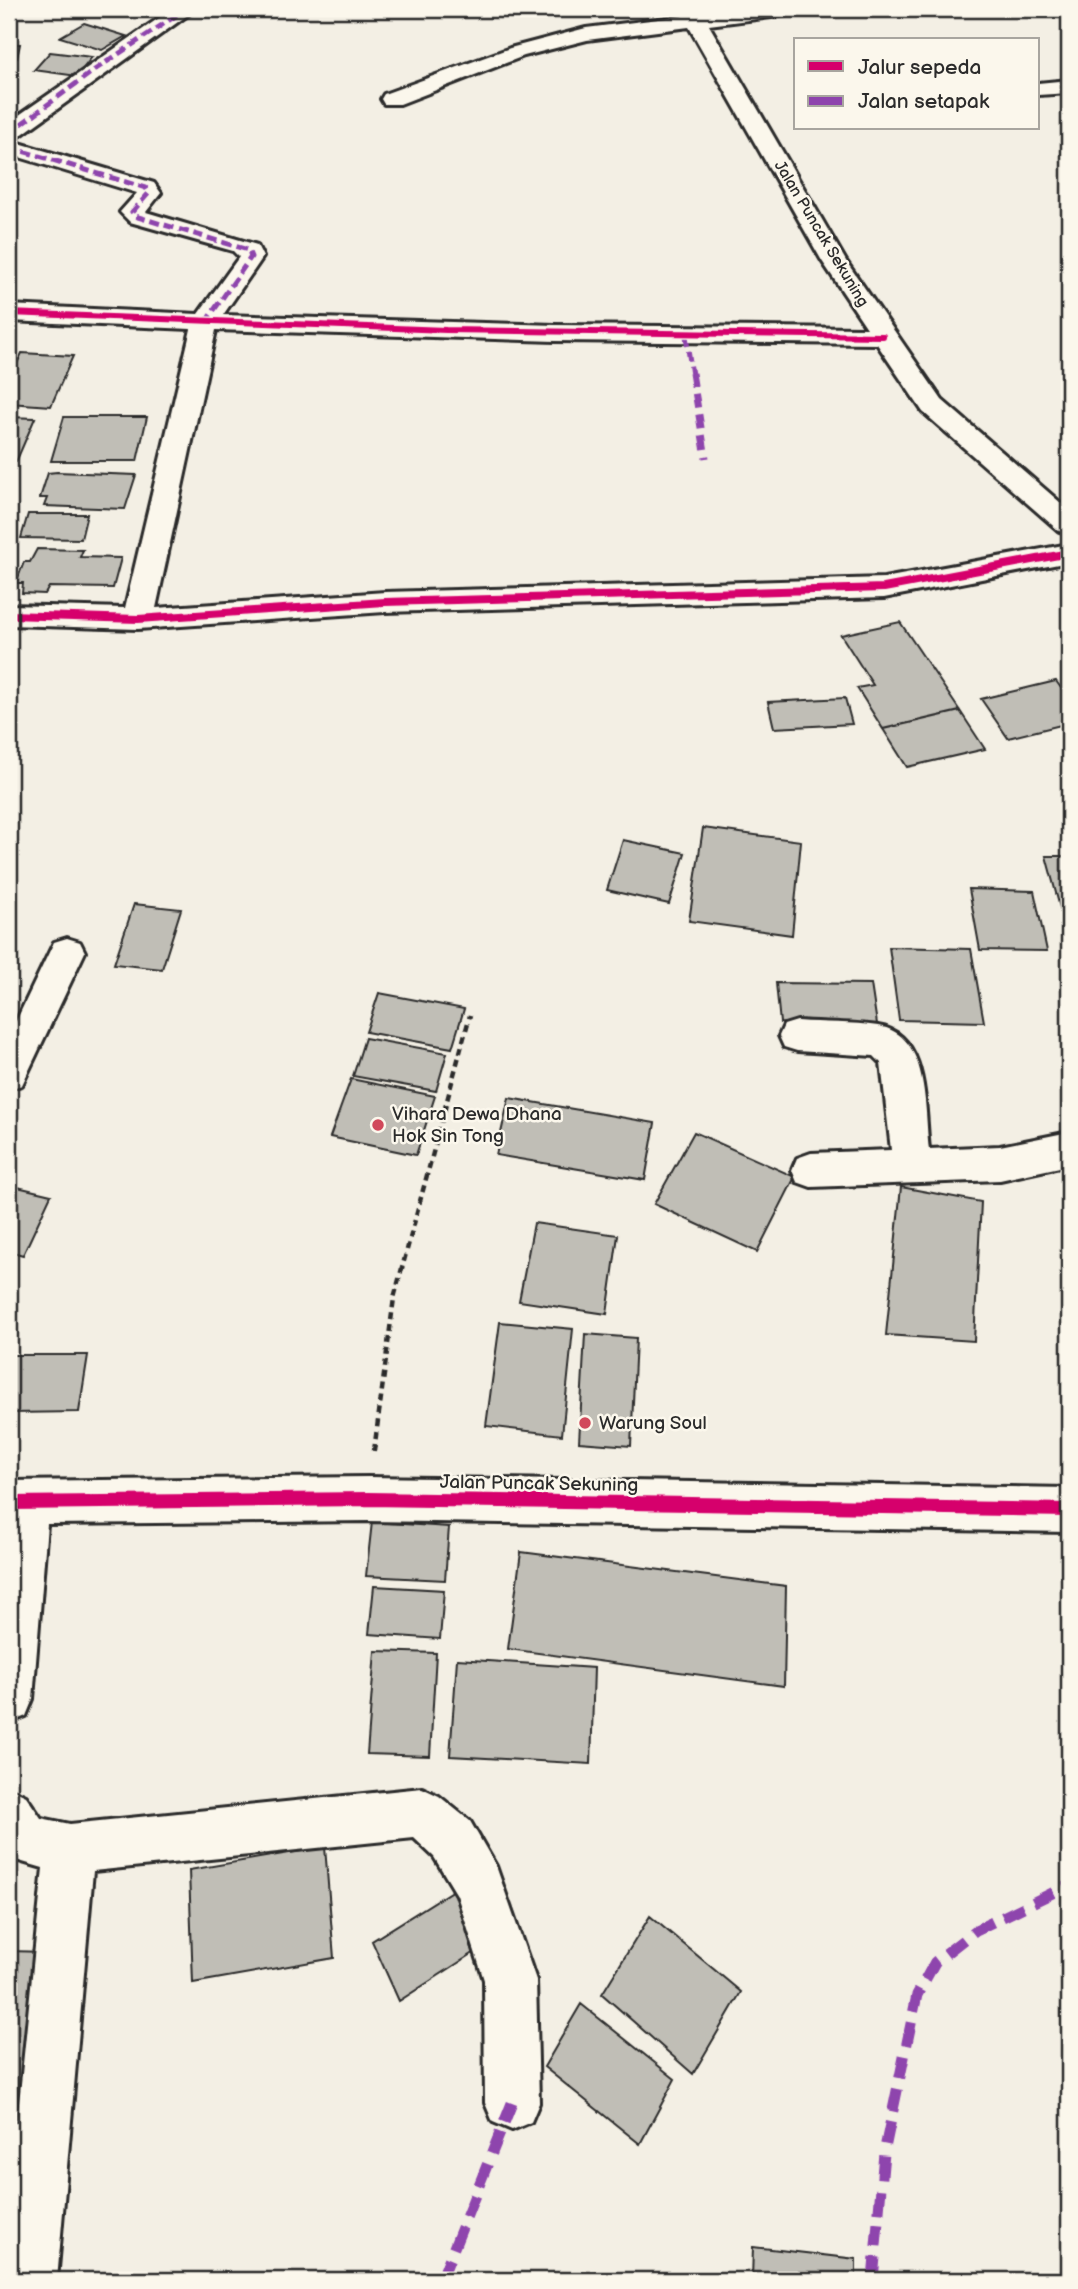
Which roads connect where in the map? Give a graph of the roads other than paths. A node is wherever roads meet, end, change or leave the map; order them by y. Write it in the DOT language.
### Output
graph roads {
  1 [pos="186,9"];
  2 [pos="787,9"];
  3 [pos="693,15"];
  4 [pos="1069,87"];
  5 [pos="1040,89"];
  6 [pos="391,99"];
  7 [pos="9,133"];
  8 [pos="9,147"];
  9 [pos="9,313"];
  10 [pos="205,323"];
  11 [pos="883,335"];
  12 [pos="1069,525"];
  13 [pos="1069,553"];
  14 [pos="9,615"];
  15 [pos="138,619"];
  16 [pos="67,952"];
  17 [pos="797,1037"];
  18 [pos="9,1074"];
  19 [pos="1069,1149"];
  20 [pos="912,1166"];
  21 [pos="811,1170"];
  22 [pos="18,1504"];
  23 [pos="1069,1510"];
  24 [pos="9,1699"];
  25 [pos="9,1813"];
  26 [pos="71,1849"];
  27 [pos="512,2103"];
  28 [pos="25,2150"];
  29 [pos="29,2280"];
  1 -- 7 [label="street"];
  2 -- 3 [label="street"];
  3 -- 6 [label="street"];
  3 -- 11 [label="street, Jalan Puncak Sekuning"];
  4 -- 5 [label="street"];
  8 -- 10 [label="street"];
  9 -- 10 [label="street"];
  10 -- 11 [label="street"];
  10 -- 15 [label="street"];
  11 -- 12 [label="street, Jalan Puncak Sekuning"];
  13 -- 15 [label="street"];
  14 -- 15 [label="street"];
  16 -- 18 [label="street"];
  17 -- 20 [label="street"];
  19 -- 20 [label="street"];
  20 -- 21 [label="street"];
  22 -- 23 [label="street, Jalan Puncak Sekuning"];
  22 -- 24 [label="street"];
  25 -- 26 [label="street"];
  26 -- 27 [label="street"];
  26 -- 28 [label="street"];
  28 -- 29 [label="street"];
}
